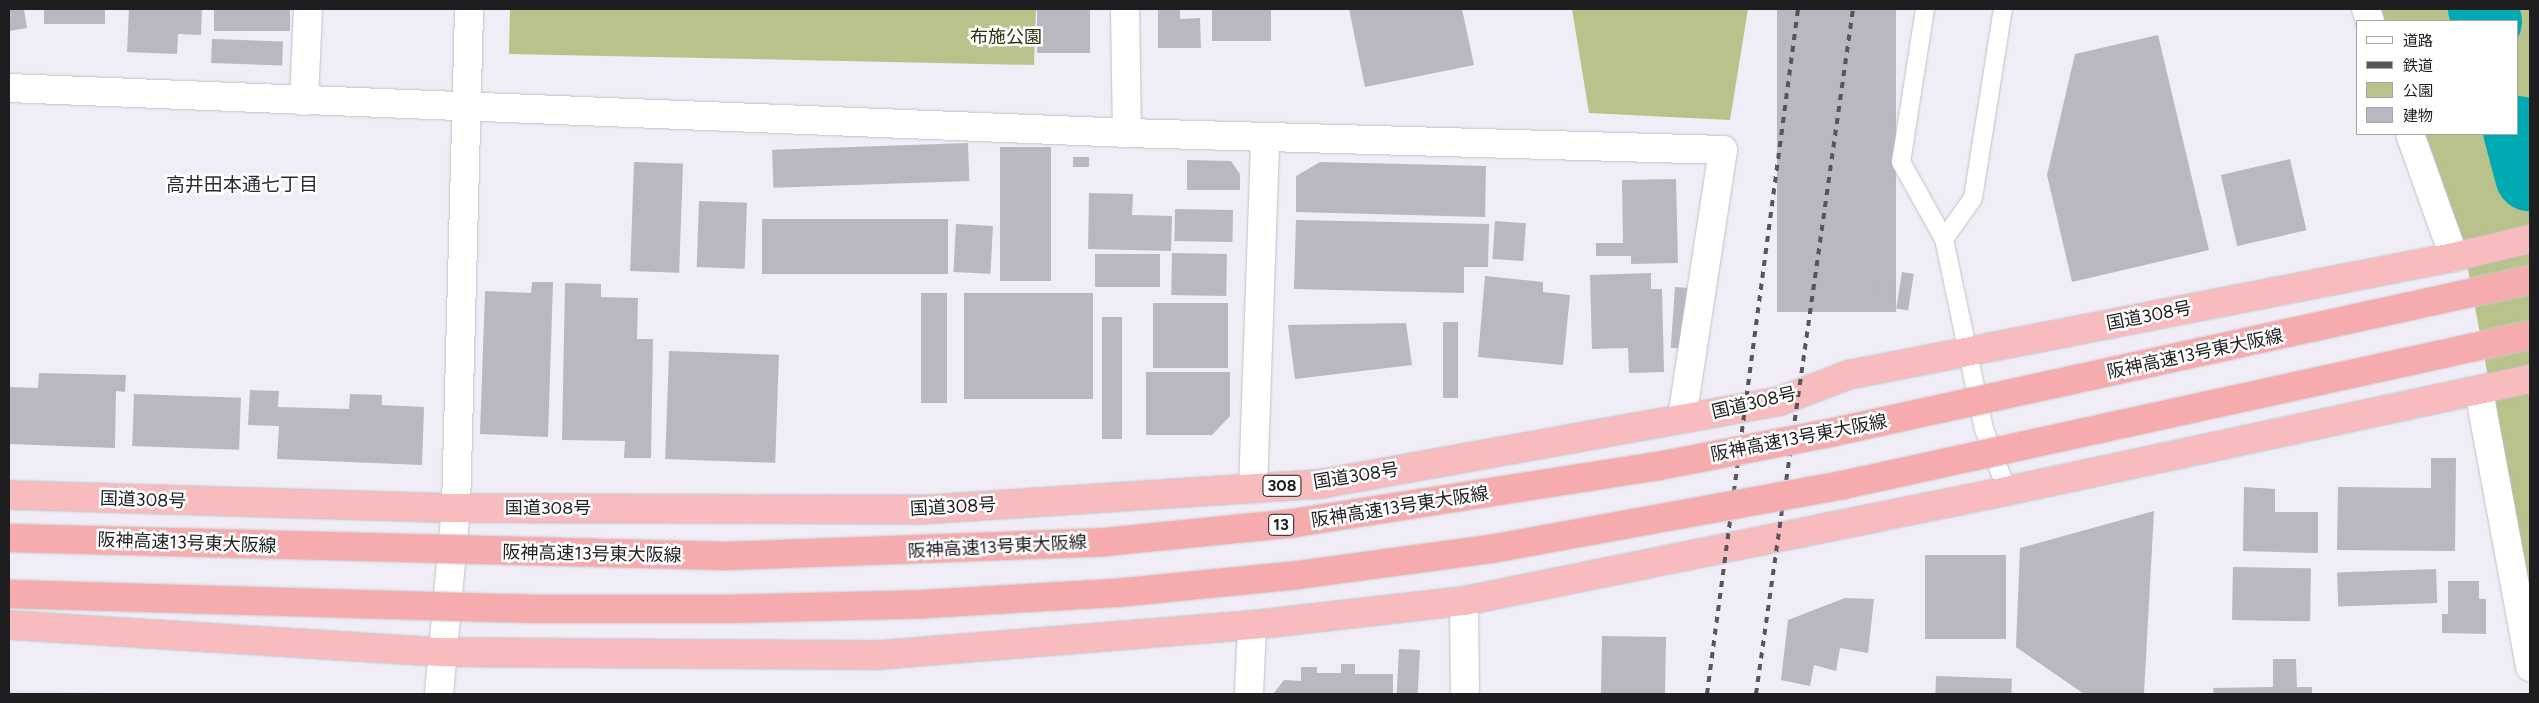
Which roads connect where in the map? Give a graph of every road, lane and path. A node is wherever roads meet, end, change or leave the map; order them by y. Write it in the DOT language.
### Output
graph roads {
  1 [pos="308,9"];
  2 [pos="469,9"];
  3 [pos="1125,9"];
  4 [pos="1924,9"];
  5 [pos="2003,9"];
  6 [pos="9,88"];
  7 [pos="304,100"];
  8 [pos="467,107"];
  9 [pos="1128,133"];
  10 [pos="2410,135"];
  11 [pos="1265,137"];
  12 [pos="1944,239"];
  13 [pos="2530,239"];
  14 [pos="2454,257"];
  15 [pos="2530,280"];
  16 [pos="2530,335"];
  17 [pos="1969,351"];
  18 [pos="2530,380"];
  19 [pos="2479,391"];
  20 [pos="1682,418"];
  21 [pos="1253,488"];
  22 [pos="2007,491"];
  23 [pos="9,495"];
  24 [pos="456,508"];
  25 [pos="9,538"];
  26 [pos="9,594"];
  27 [pos="1464,602"];
  28 [pos="9,625"];
  29 [pos="1252,625"];
  30 [pos="441,651"];
  31 [pos="2530,667"];
  32 [pos="439,694"];
  33 [pos="1249,694"];
  34 [pos="1465,694"];
  1 -- 7 [label="street"];
  2 -- 8 [label="street"];
  3 -- 9 [label="street"];
  4 -- 12 [label="lane"];
  5 -- 12 [label="lane"];
  6 -- 7 [label="street"];
  7 -- 8 [label="street"];
  8 -- 9 [label="street"];
  8 -- 24 [label="street"];
  9 -- 11 [label="street"];
  10 -- 14 [label="street"];
  11 -- 20 [label="street"];
  11 -- 21 [label="street"];
  12 -- 17 [label="lane"];
  13 -- 14 [label="highway, 国道308号 / 308"];
  14 -- 17 [label="highway, 国道308号 / 308"];
  15 -- 25 [label="highway, 阪神高速13号東大阪線 / 13, bridge"];
  16 -- 26 [label="highway, bridge"];
  17 -- 20 [label="highway, 国道308号 / 308"];
  17 -- 22 [label="lane"];
  18 -- 19 [label="highway"];
  19 -- 22 [label="highway"];
  19 -- 31 [label="street"];
  20 -- 21 [label="highway, 国道308号 / 308"];
  21 -- 24 [label="highway, 国道308号 / 308"];
  22 -- 27 [label="highway"];
  23 -- 24 [label="highway, 国道308号 / 308"];
  24 -- 30 [label="street"];
  27 -- 29 [label="highway"];
  27 -- 34 [label="street"];
  28 -- 30 [label="highway"];
  29 -- 30 [label="highway"];
  29 -- 33 [label="street"];
  30 -- 32 [label="street"];
}
